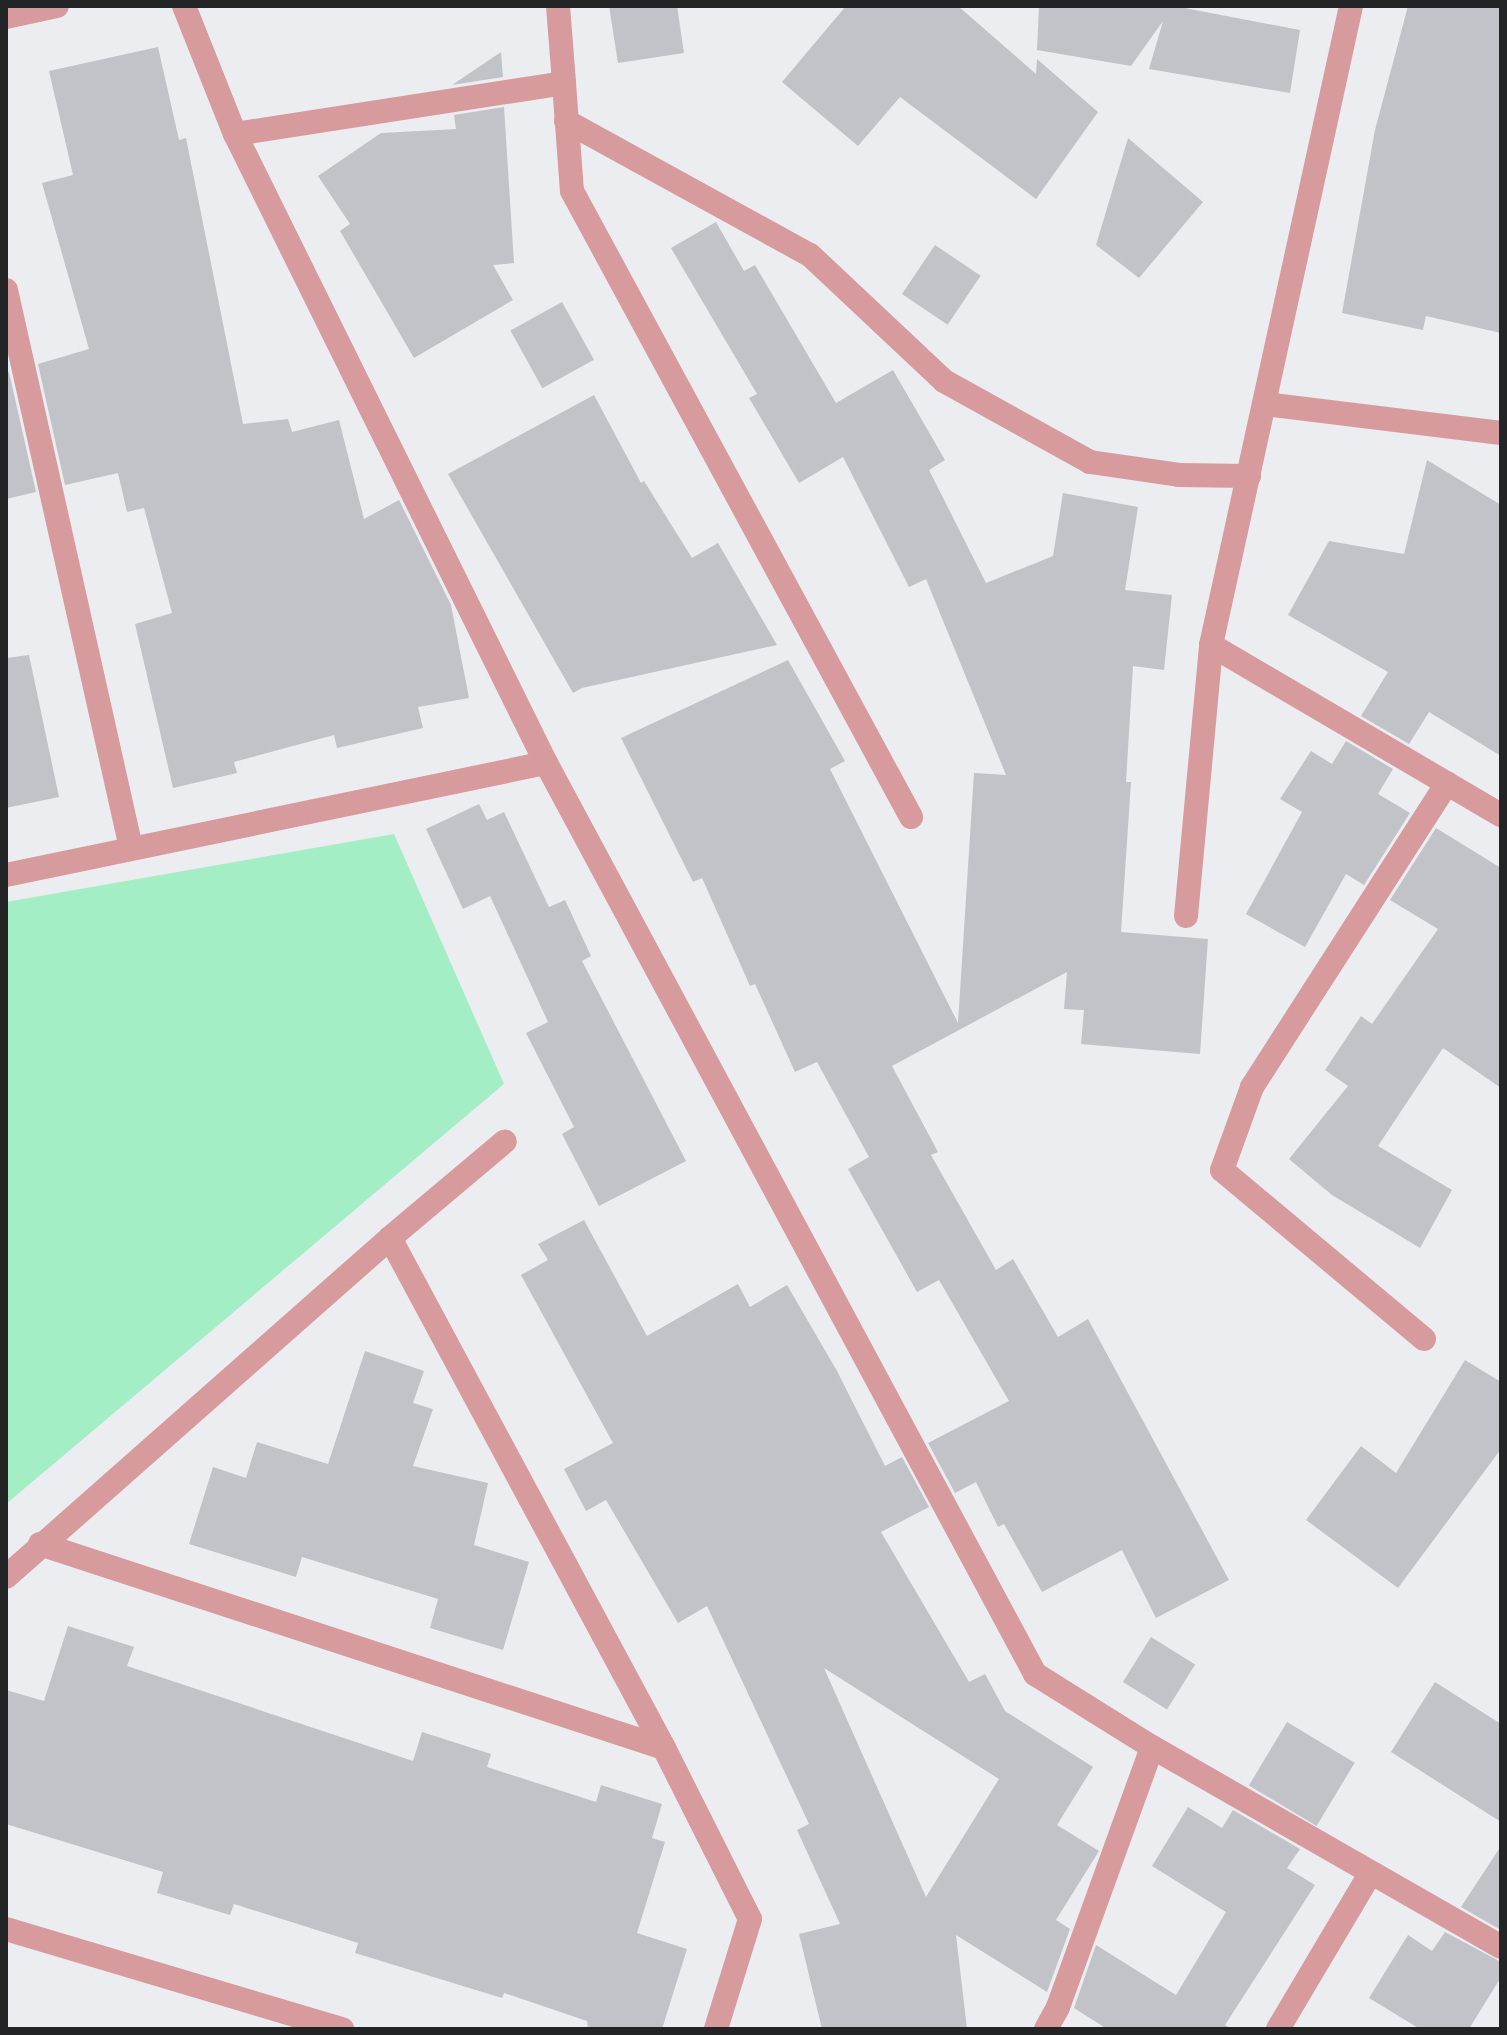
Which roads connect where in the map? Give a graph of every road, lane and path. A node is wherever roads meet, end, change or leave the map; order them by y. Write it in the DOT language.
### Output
graph roads {
  1 [pos="57,6"];
  2 [pos="184,6"];
  3 [pos="558,6"];
  4 [pos="1351,6"];
  5 [pos="6,17"];
  6 [pos="564,83"];
  7 [pos="566,121"];
  8 [pos="235,134"];
  9 [pos="6,290"];
  10 [pos="1265,404"];
  11 [pos="1501,433"];
  12 [pos="1249,476"];
  13 [pos="1211,645"];
  14 [pos="546,763"];
  15 [pos="1447,783"];
  16 [pos="1501,815"];
  17 [pos="911,817"];
  18 [pos="131,848"];
  19 [pos="6,875"];
  20 [pos="1186,916"];
  21 [pos="505,1141"];
  22 [pos="390,1238"];
  23 [pos="1424,1339"];
  24 [pos="40,1544"];
  25 [pos="6,1577"];
  26 [pos="1152,1747"];
  27 [pos="664,1748"];
  28 [pos="1370,1874"];
  29 [pos="6,1929"];
  30 [pos="1501,1947"];
  31 [pos="342,2029"];
  32 [pos="716,2029"];
  33 [pos="1046,2029"];
  34 [pos="1278,2029"];
  1 -- 5 [label="street"];
  2 -- 8 [label="street"];
  3 -- 6 [label="street"];
  4 -- 10 [label="street"];
  6 -- 7 [label="street"];
  6 -- 8 [label="street"];
  7 -- 12 [label="street"];
  7 -- 17 [label="street"];
  8 -- 14 [label="street"];
  9 -- 18 [label="street"];
  10 -- 11 [label="street"];
  10 -- 12 [label="street"];
  12 -- 13 [label="street"];
  13 -- 15 [label="street"];
  13 -- 20 [label="street"];
  14 -- 18 [label="street"];
  14 -- 26 [label="street"];
  15 -- 16 [label="street"];
  15 -- 23 [label="street"];
  18 -- 19 [label="street"];
  21 -- 22 [label="street"];
  22 -- 24 [label="street"];
  22 -- 27 [label="street"];
  24 -- 25 [label="street"];
  24 -- 27 [label="street"];
  26 -- 28 [label="street"];
  26 -- 33 [label="street"];
  27 -- 32 [label="street"];
  28 -- 30 [label="street"];
  28 -- 34 [label="street"];
  29 -- 31 [label="street"];
}
